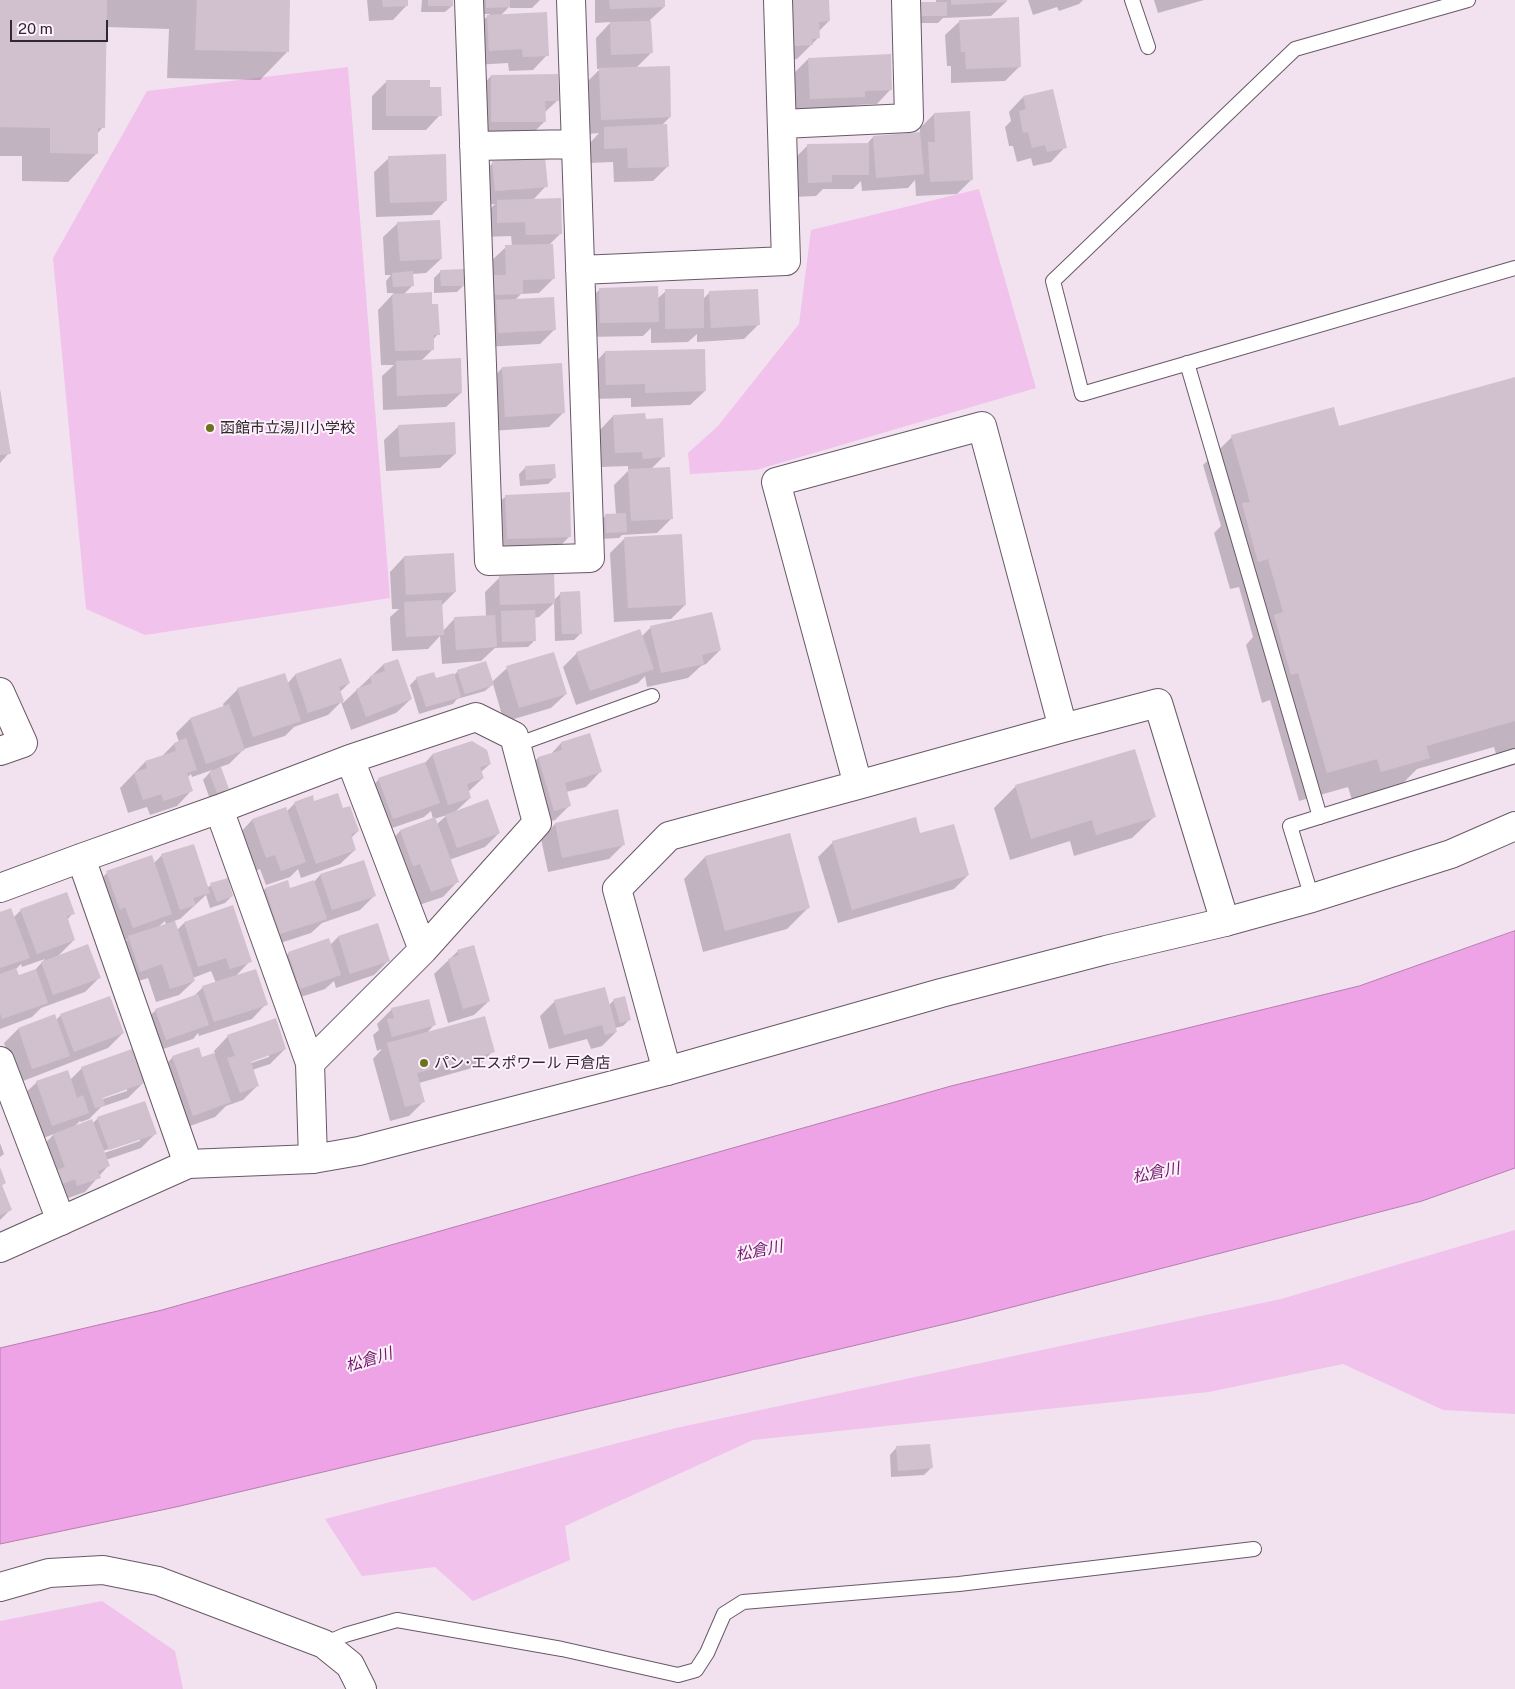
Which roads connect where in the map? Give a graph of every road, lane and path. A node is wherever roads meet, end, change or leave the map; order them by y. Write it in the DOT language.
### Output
graph roads {
  1 [pos="469,0"];
  2 [pos="572,0"];
  3 [pos="778,0"];
  4 [pos="906,0"];
  5 [pos="1132,0"];
  6 [pos="1461,1"];
  7 [pos="1148,48"];
  8 [pos="782,124"];
  9 [pos="576,144"];
  10 [pos="474,146"];
  11 [pos="1515,268"];
  12 [pos="580,270"];
  13 [pos="1187,363"];
  14 [pos="0,692"];
  15 [pos="652,696"];
  16 [pos="1063,728"];
  17 [pos="516,745"];
  18 [pos="0,751"];
  19 [pos="1515,756"];
  20 [pos="350,758"];
  21 [pos="858,786"];
  22 [pos="219,809"];
  23 [pos="1320,817"];
  24 [pos="1515,826"];
  25 [pos="81,858"];
  26 [pos="0,888"];
  27 [pos="1312,898"];
  28 [pos="1225,922"];
  29 [pos="423,950"];
  30 [pos="0,1061"];
  31 [pos="310,1062"];
  32 [pos="667,1070"];
  33 [pos="313,1159"];
  34 [pos="188,1164"];
  35 [pos="61,1221"];
  36 [pos="0,1248"];
  37 [pos="1254,1549"];
  38 [pos="0,1587"];
  39 [pos="324,1644"];
  40 [pos="362,1689"];
  1 -- 10 [label="street"];
  2 -- 9 [label="street"];
  3 -- 8 [label="street"];
  4 -- 8 [label="street"];
  5 -- 7 [label="lane"];
  6 -- 13 [label="lane"];
  8 -- 12 [label="street"];
  9 -- 10 [label="street"];
  9 -- 12 [label="street"];
  10 -- 12 [label="street"];
  11 -- 13 [label="lane"];
  13 -- 23 [label="lane"];
  14 -- 18 [label="street"];
  15 -- 17 [label="lane"];
  16 -- 21 [label="street"];
  16 -- 21 [label="street"];
  16 -- 28 [label="street"];
  17 -- 20 [label="street"];
  17 -- 29 [label="street"];
  19 -- 23 [label="lane"];
  20 -- 22 [label="street"];
  20 -- 29 [label="street"];
  21 -- 32 [label="street"];
  22 -- 25 [label="street"];
  22 -- 31 [label="street"];
  23 -- 27 [label="lane"];
  24 -- 27 [label="street"];
  25 -- 26 [label="street"];
  25 -- 34 [label="street"];
  27 -- 28 [label="street"];
  28 -- 32 [label="street"];
  29 -- 31 [label="street"];
  30 -- 35 [label="street"];
  31 -- 33 [label="street"];
  32 -- 33 [label="street"];
  33 -- 34 [label="street"];
  34 -- 35 [label="street"];
  35 -- 36 [label="street"];
  37 -- 39 [label="lane"];
  38 -- 39 [label="street"];
  39 -- 40 [label="street"];
}
